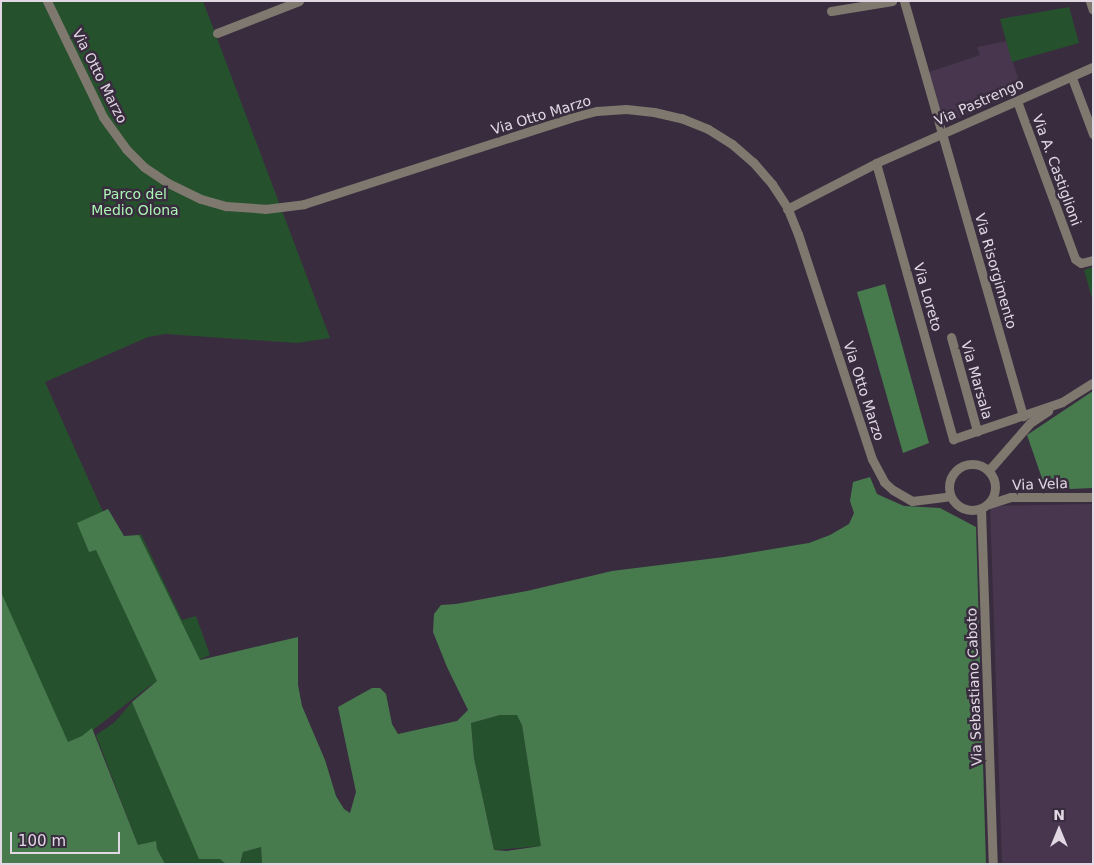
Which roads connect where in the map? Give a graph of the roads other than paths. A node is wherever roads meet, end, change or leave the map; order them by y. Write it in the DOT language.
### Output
graph roads {
  1 [pos="47,1"];
  2 [pos="299,1"];
  3 [pos="892,1"];
  4 [pos="904,1"];
  5 [pos="1090,1"];
  6 [pos="1093,10"];
  7 [pos="831,11"];
  8 [pos="217,33"];
  9 [pos="1093,67"];
  10 [pos="1072,78"];
  11 [pos="1016,101"];
  12 [pos="943,133"];
  13 [pos="1093,134"];
  14 [pos="876,163"];
  15 [pos="788,209"];
  16 [pos="1093,260"];
  17 [pos="951,337"];
  18 [pos="1093,383"];
  19 [pos="1062,402"];
  20 [pos="1023,416"];
  21 [pos="977,431"];
  22 [pos="953,439"];
  23 [pos="989,470"];
  24 [pos="950,496"];
  25 [pos="1093,497"];
  26 [pos="985,506"];
  27 [pos="993,864"];
  1 -- 15 [label="street, Via Otto Marzo"];
  2 -- 8 [label="street"];
  3 -- 7 [label="street"];
  4 -- 12 [label="street, Via Risorgimento"];
  5 -- 6 [label="street"];
  9 -- 10 [label="street, Via Pastrengo"];
  10 -- 11 [label="street, Via Pastrengo"];
  10 -- 13 [label="street"];
  11 -- 12 [label="street, Via Pastrengo"];
  11 -- 16 [label="street, Via A. Castiglioni"];
  12 -- 14 [label="street, Via Pastrengo"];
  12 -- 20 [label="street, Via Risorgimento"];
  14 -- 15 [label="street, Via Pastrengo"];
  14 -- 22 [label="street, Via Loreto"];
  15 -- 24 [label="street, Via Otto Marzo"];
  17 -- 21 [label="street, Via Marsala"];
  18 -- 19 [label="street, Via Marsala"];
  19 -- 20 [label="street, Via Marsala"];
  19 -- 23 [label="street, Via Marsala"];
  20 -- 21 [label="street, Via Marsala"];
  21 -- 22 [label="street, Via Marsala"];
  23 -- 24 [label="street"];
  23 -- 26 [label="street"];
  24 -- 26 [label="street"];
  25 -- 26 [label="street, Via Vela"];
  26 -- 27 [label="street, Via Sebastiano Caboto"];
}
